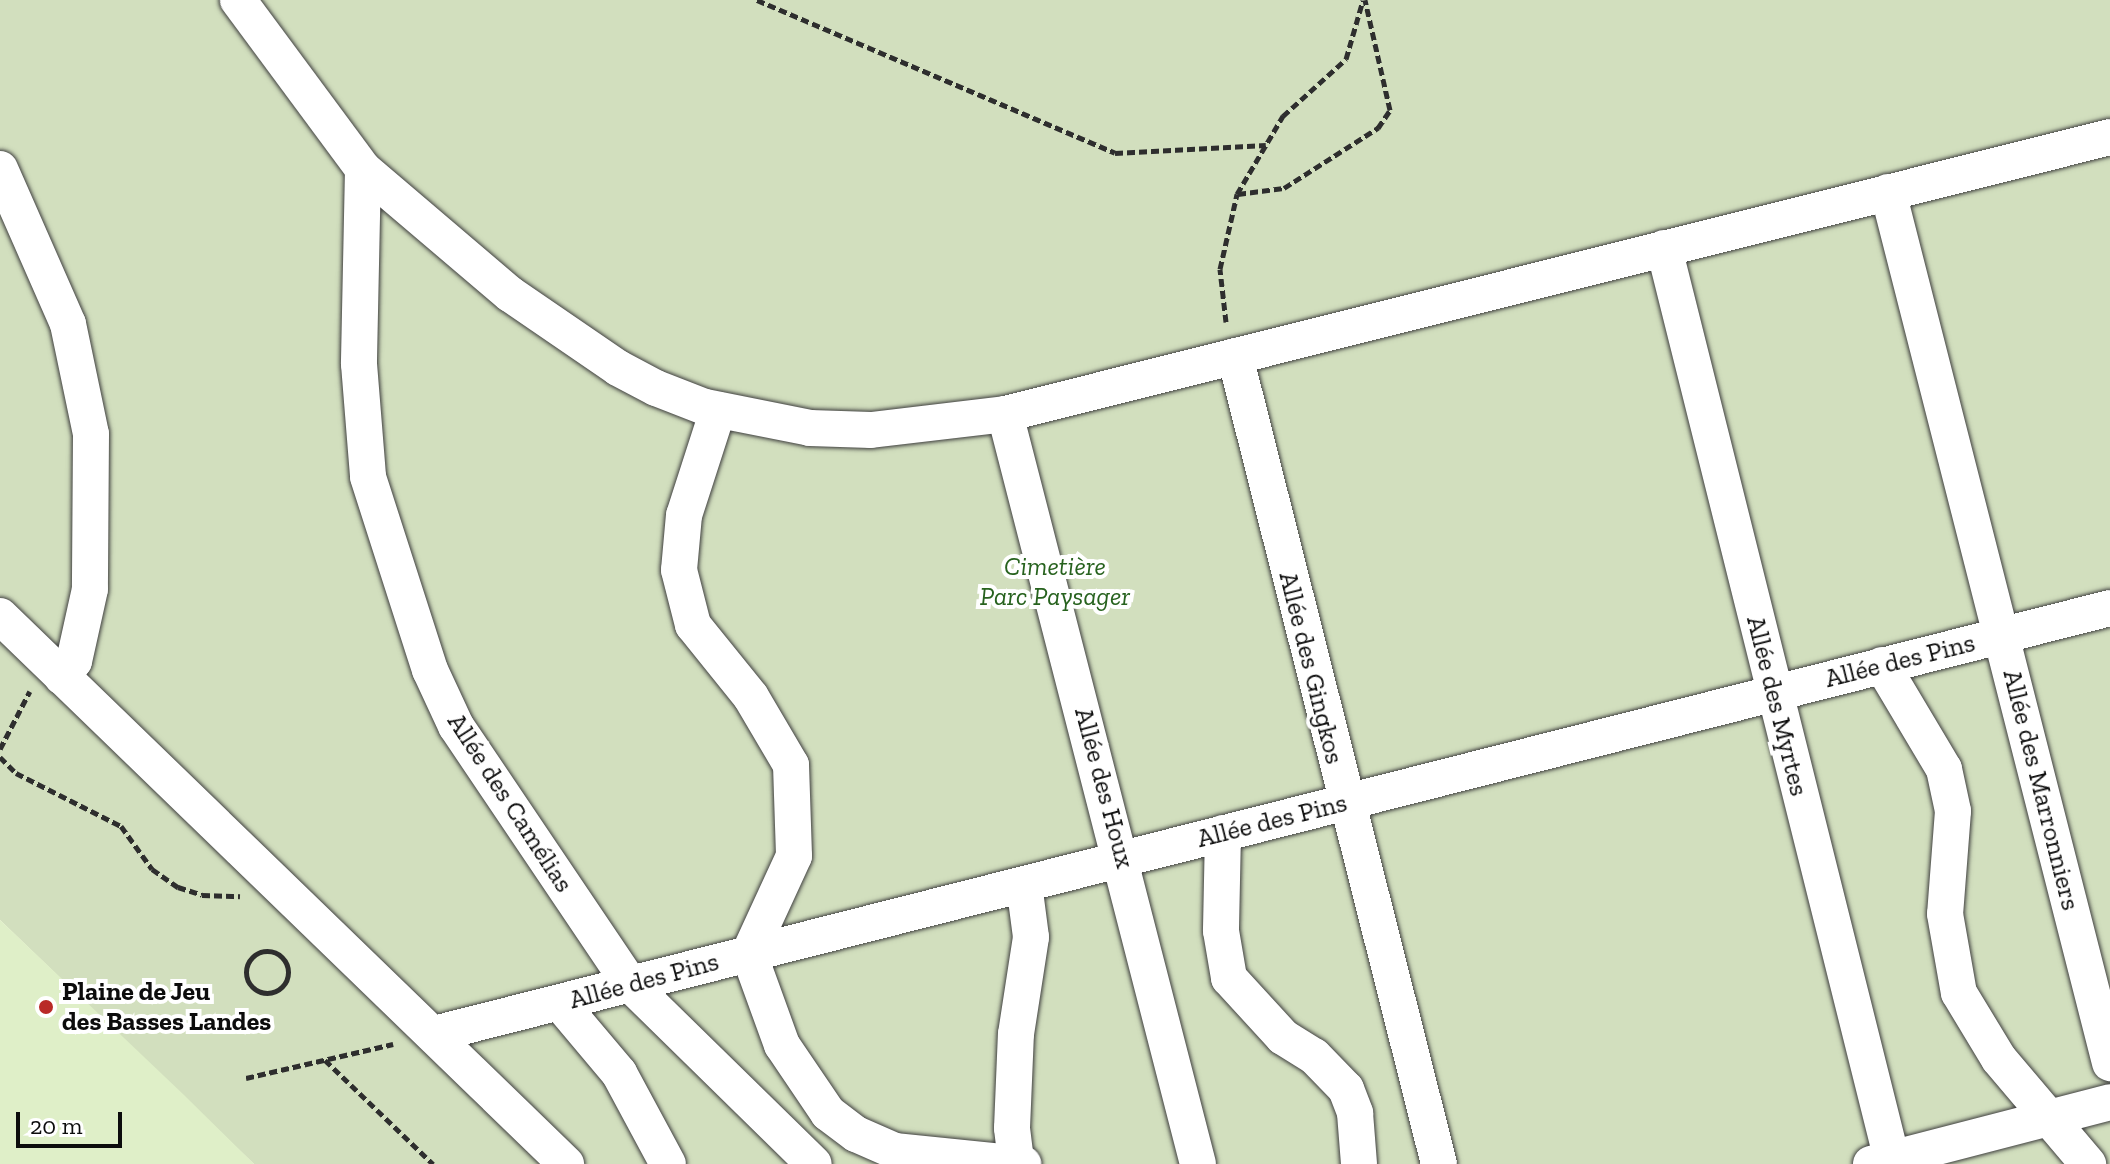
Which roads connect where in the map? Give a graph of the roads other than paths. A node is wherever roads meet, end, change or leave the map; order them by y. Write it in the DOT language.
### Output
graph roads {
  1 [pos="238,0"];
  2 [pos="2110,137"];
  3 [pos="0,169"];
  4 [pos="363,169"];
  5 [pos="1888,192"];
  6 [pos="1664,248"];
  7 [pos="1235,356"];
  8 [pos="718,410"];
  9 [pos="1005,414"];
  10 [pos="2110,608"];
  11 [pos="0,616"];
  12 [pos="2001,635"];
  13 [pos="1882,665"];
  14 [pos="54,669"];
  15 [pos="1773,693"];
  16 [pos="1344,802"];
  17 [pos="1223,833"];
  18 [pos="1123,859"];
  19 [pos="1024,884"];
  20 [pos="749,954"];
  21 [pos="630,984"];
  22 [pos="560,1003"];
  23 [pos="434,1034"];
  24 [pos="2110,1063"];
  25 [pos="2110,1102"];
  26 [pos="2046,1119"];
  27 [pos="1885,1162"];
  28 [pos="1019,1163"];
  29 [pos="566,1164"];
  30 [pos="668,1164"];
  31 [pos="814,1164"];
  32 [pos="1198,1164"];
  33 [pos="1359,1164"];
  34 [pos="1439,1164"];
  35 [pos="2088,1164"];
  1 -- 4 [label="lane"];
  2 -- 5 [label="lane"];
  3 -- 14 [label="lane"];
  4 -- 8 [label="lane"];
  4 -- 21 [label="lane, Allée des Camélias"];
  5 -- 6 [label="lane"];
  5 -- 12 [label="lane, Allée des Marronniers"];
  6 -- 7 [label="lane"];
  6 -- 15 [label="lane, Allée des Myrtes"];
  7 -- 9 [label="lane"];
  7 -- 16 [label="lane, Allée des Gingkos"];
  8 -- 9 [label="lane"];
  8 -- 20 [label="lane"];
  9 -- 18 [label="lane, Allée des Houx"];
  10 -- 12 [label="lane, Allée des Pins"];
  11 -- 14 [label="lane"];
  12 -- 13 [label="lane, Allée des Pins"];
  12 -- 24 [label="lane, Allée des Marronniers"];
  13 -- 15 [label="lane, Allée des Pins"];
  13 -- 26 [label="lane"];
  14 -- 23 [label="lane"];
  15 -- 16 [label="lane, Allée des Pins"];
  15 -- 27 [label="lane, Allée des Myrtes"];
  16 -- 17 [label="lane, Allée des Pins"];
  16 -- 34 [label="lane, Allée des Gingkos"];
  17 -- 18 [label="lane, Allée des Pins"];
  17 -- 33 [label="lane"];
  18 -- 19 [label="lane, Allée des Pins"];
  18 -- 32 [label="lane, Allée des Houx"];
  19 -- 20 [label="lane, Allée des Pins"];
  19 -- 28 [label="lane"];
  20 -- 21 [label="lane, Allée des Pins"];
  20 -- 28 [label="lane"];
  21 -- 22 [label="lane, Allée des Pins"];
  21 -- 31 [label="lane, Allée des Camélias"];
  22 -- 23 [label="lane, Allée des Pins"];
  22 -- 30 [label="lane"];
  23 -- 29 [label="lane"];
  25 -- 26 [label="lane"];
  26 -- 27 [label="lane"];
  26 -- 35 [label="lane"];
}
